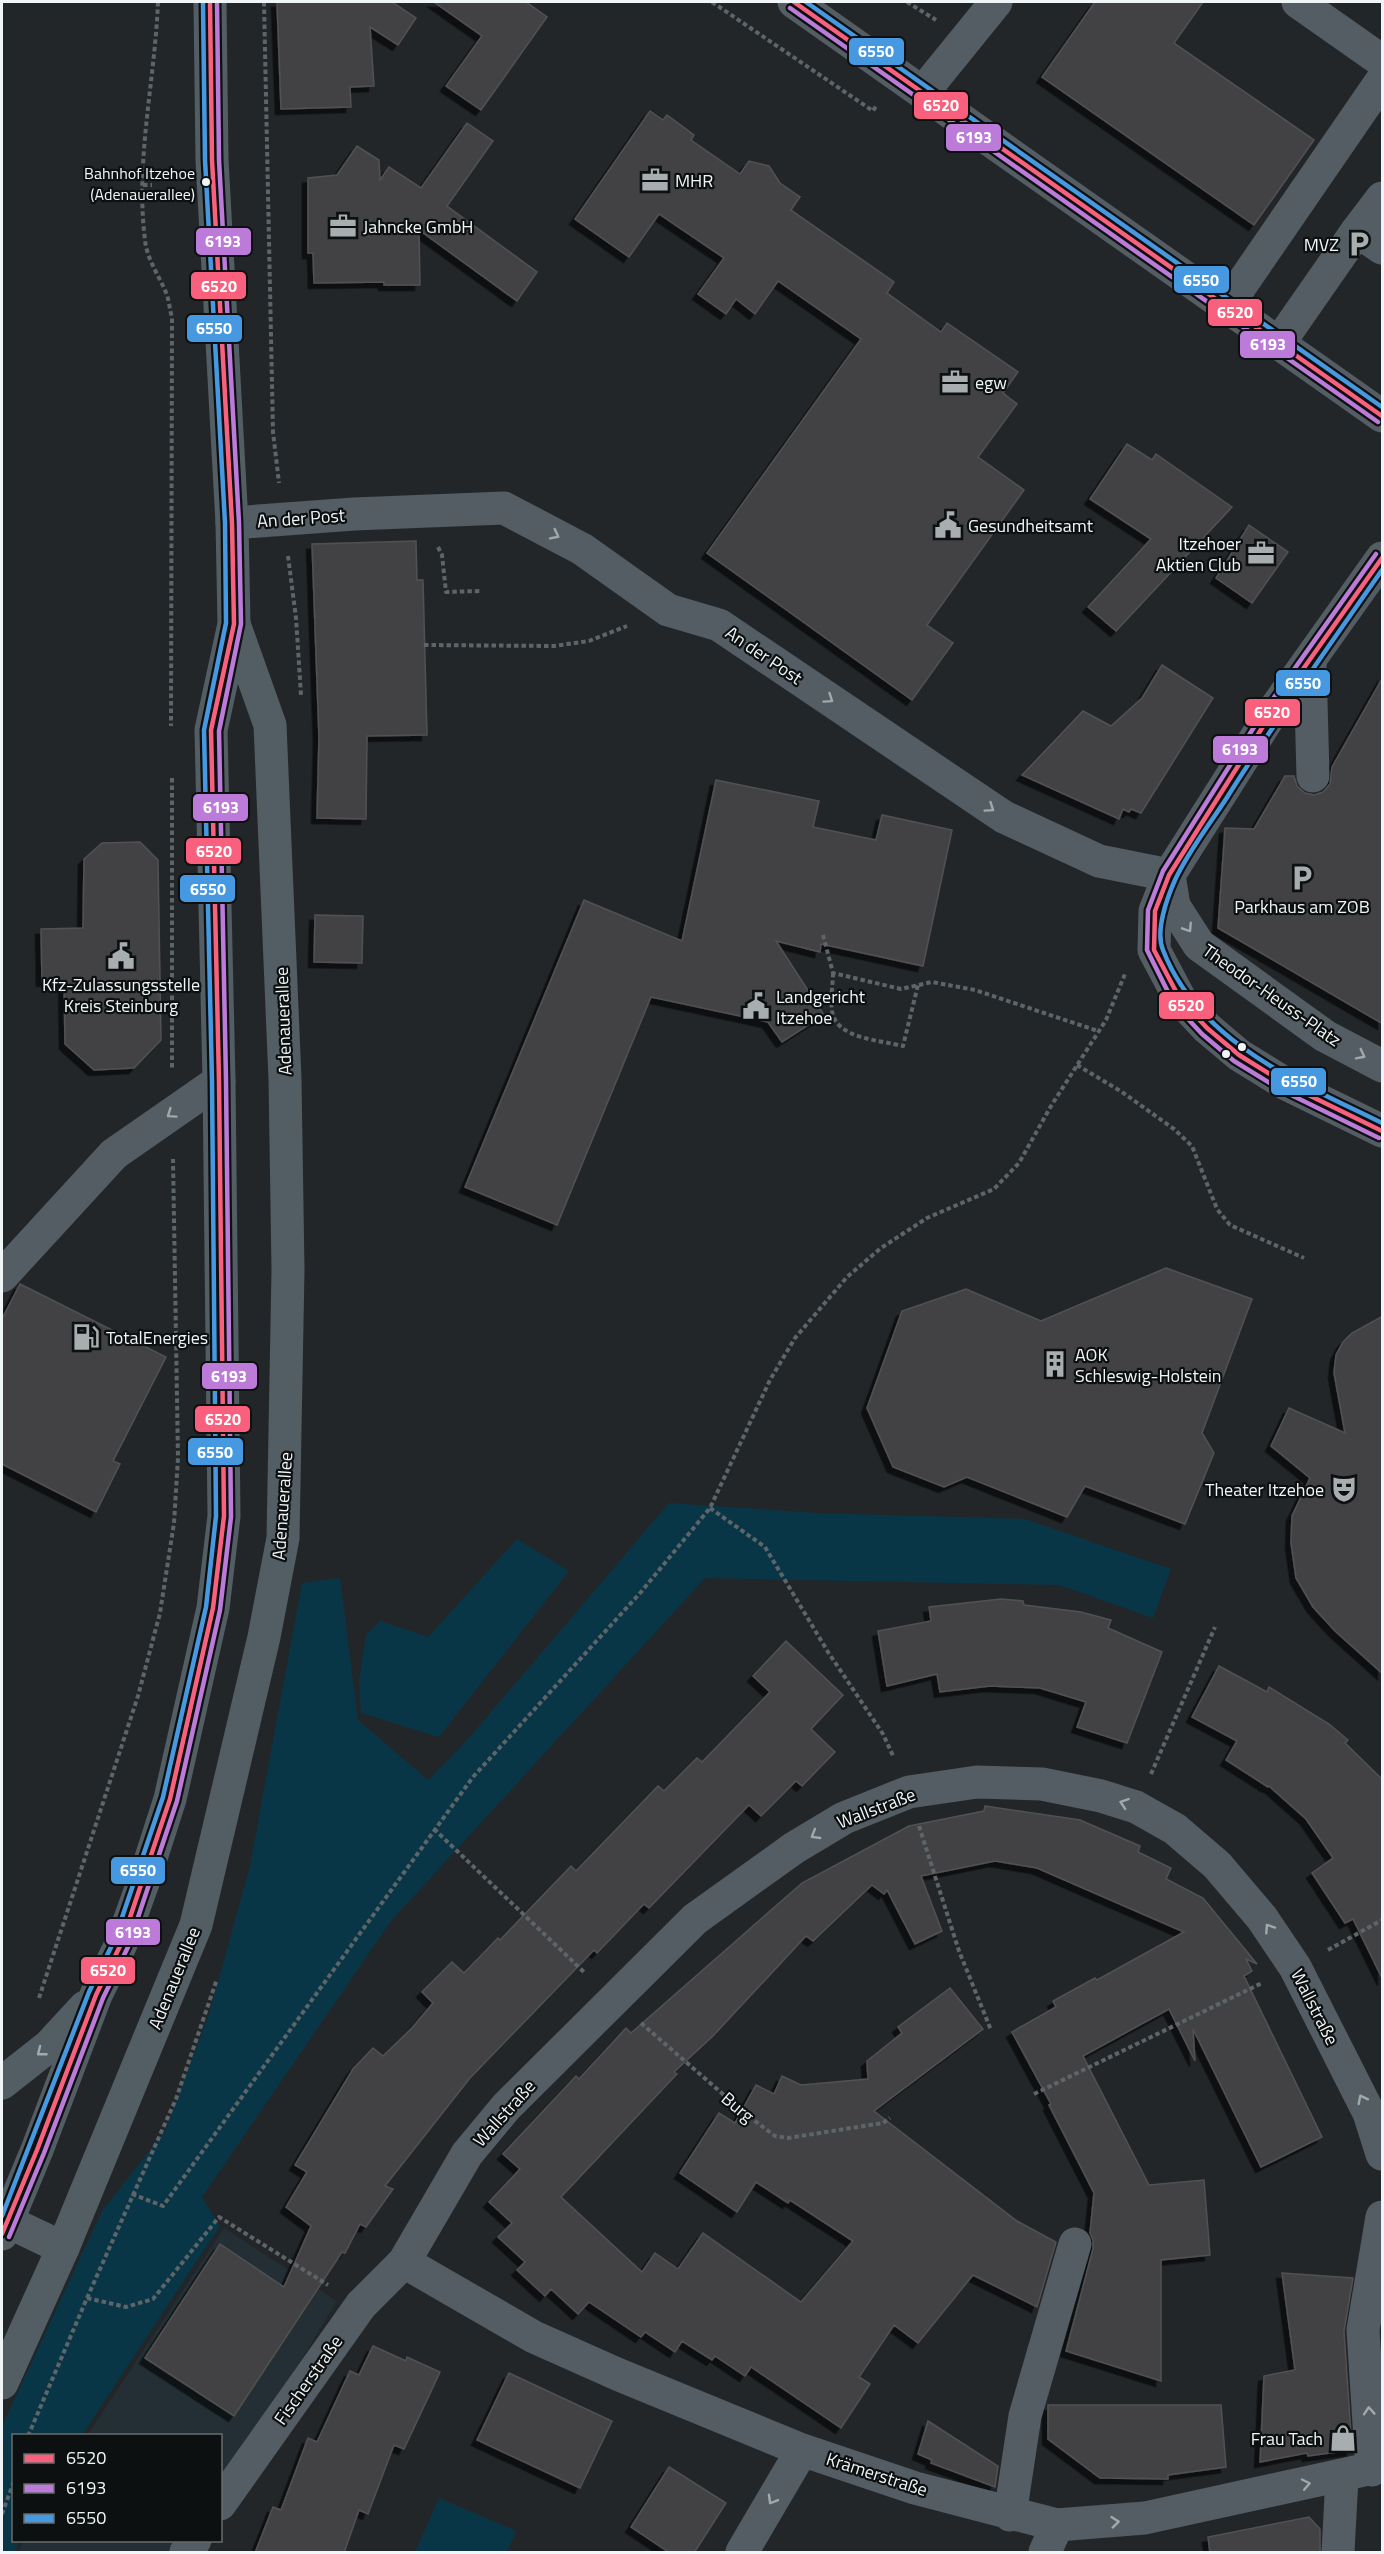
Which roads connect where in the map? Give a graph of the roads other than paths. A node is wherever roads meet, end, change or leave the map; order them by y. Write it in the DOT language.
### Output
graph roads {
  1 [pos="210,2"];
  2 [pos="794,2"];
  3 [pos="996,2"];
  4 [pos="1299,2"];
  5 [pos="1383,61"];
  6 [pos="1383,80"];
  7 [pos="923,92"];
  8 [pos="1383,198"];
  9 [pos="1370,240"];
  10 [pos="1226,307"];
  11 [pos="1279,343"];
  12 [pos="1383,416"];
  13 [pos="232,523"];
  14 [pos="1383,558"];
  15 [pos="234,624"];
  16 [pos="1310,663"];
  17 [pos="1313,776"];
  18 [pos="1169,875"];
  19 [pos="1383,1066"];
  20 [pos="219,1081"];
  21 [pos="1383,1131"];
  22 [pos="2,1276"];
  23 [pos="96,1995"];
  24 [pos="2,2083"];
  25 [pos="1383,2154"];
  26 [pos="1383,2217"];
  27 [pos="3,2225"];
  28 [pos="1075,2244"];
  29 [pos="63,2248"];
  30 [pos="404,2262"];
  31 [pos="2,2383"];
  32 [pos="802,2450"];
  33 [pos="1366,2471"];
  34 [pos="222,2501"];
  35 [pos="1010,2515"];
  36 [pos="1051,2539"];
  37 [pos="742,2553"];
  38 [pos="1338,2553"];
  1 -- 13 [label="main road, Adenauerallee"];
  2 -- 7 [label="street"];
  3 -- 7 [label="street"];
  4 -- 5 [label="street"];
  6 -- 10 [label="street"];
  7 -- 10 [label="street"];
  8 -- 9 [label="street"];
  9 -- 11 [label="street"];
  10 -- 11 [label="street"];
  11 -- 12 [label="street"];
  13 -- 15 [label="main road, Adenauerallee"];
  13 -- 18 [label="street, An der Post, one-way"];
  14 -- 16 [label="street"];
  15 -- 20 [label="main road, Adenauerallee"];
  15 -- 29 [label="main road, Adenauerallee"];
  16 -- 17 [label="street"];
  16 -- 18 [label="street"];
  18 -- 19 [label="street, Theodor-Heuss-Platz, one-way"];
  18 -- 21 [label="street"];
  20 -- 22 [label="street, one-way"];
  20 -- 23 [label="main road, Adenauerallee"];
  23 -- 24 [label="main road, one-way"];
  23 -- 27 [label="main road, Adenauerallee"];
  25 -- 30 [label="street, Wallstraße, one-way"];
  33 -- 26 [label="street, one-way"];
  27 -- 29 [label="street"];
  28 -- 35 [label="street"];
  29 -- 31 [label="main road, Adenauerallee"];
  30 -- 32 [label="street, Krämerstraße"];
  30 -- 34 [label="street, Fischerstraße"];
  32 -- 35 [label="street, Krämerstraße"];
  32 -- 37 [label="street, one-way"];
  36 -- 33 [label="street, Krämerstraße, one-way"];
  33 -- 38 [label="street"];
  35 -- 36 [label="street, Krämerstraße"];
}
